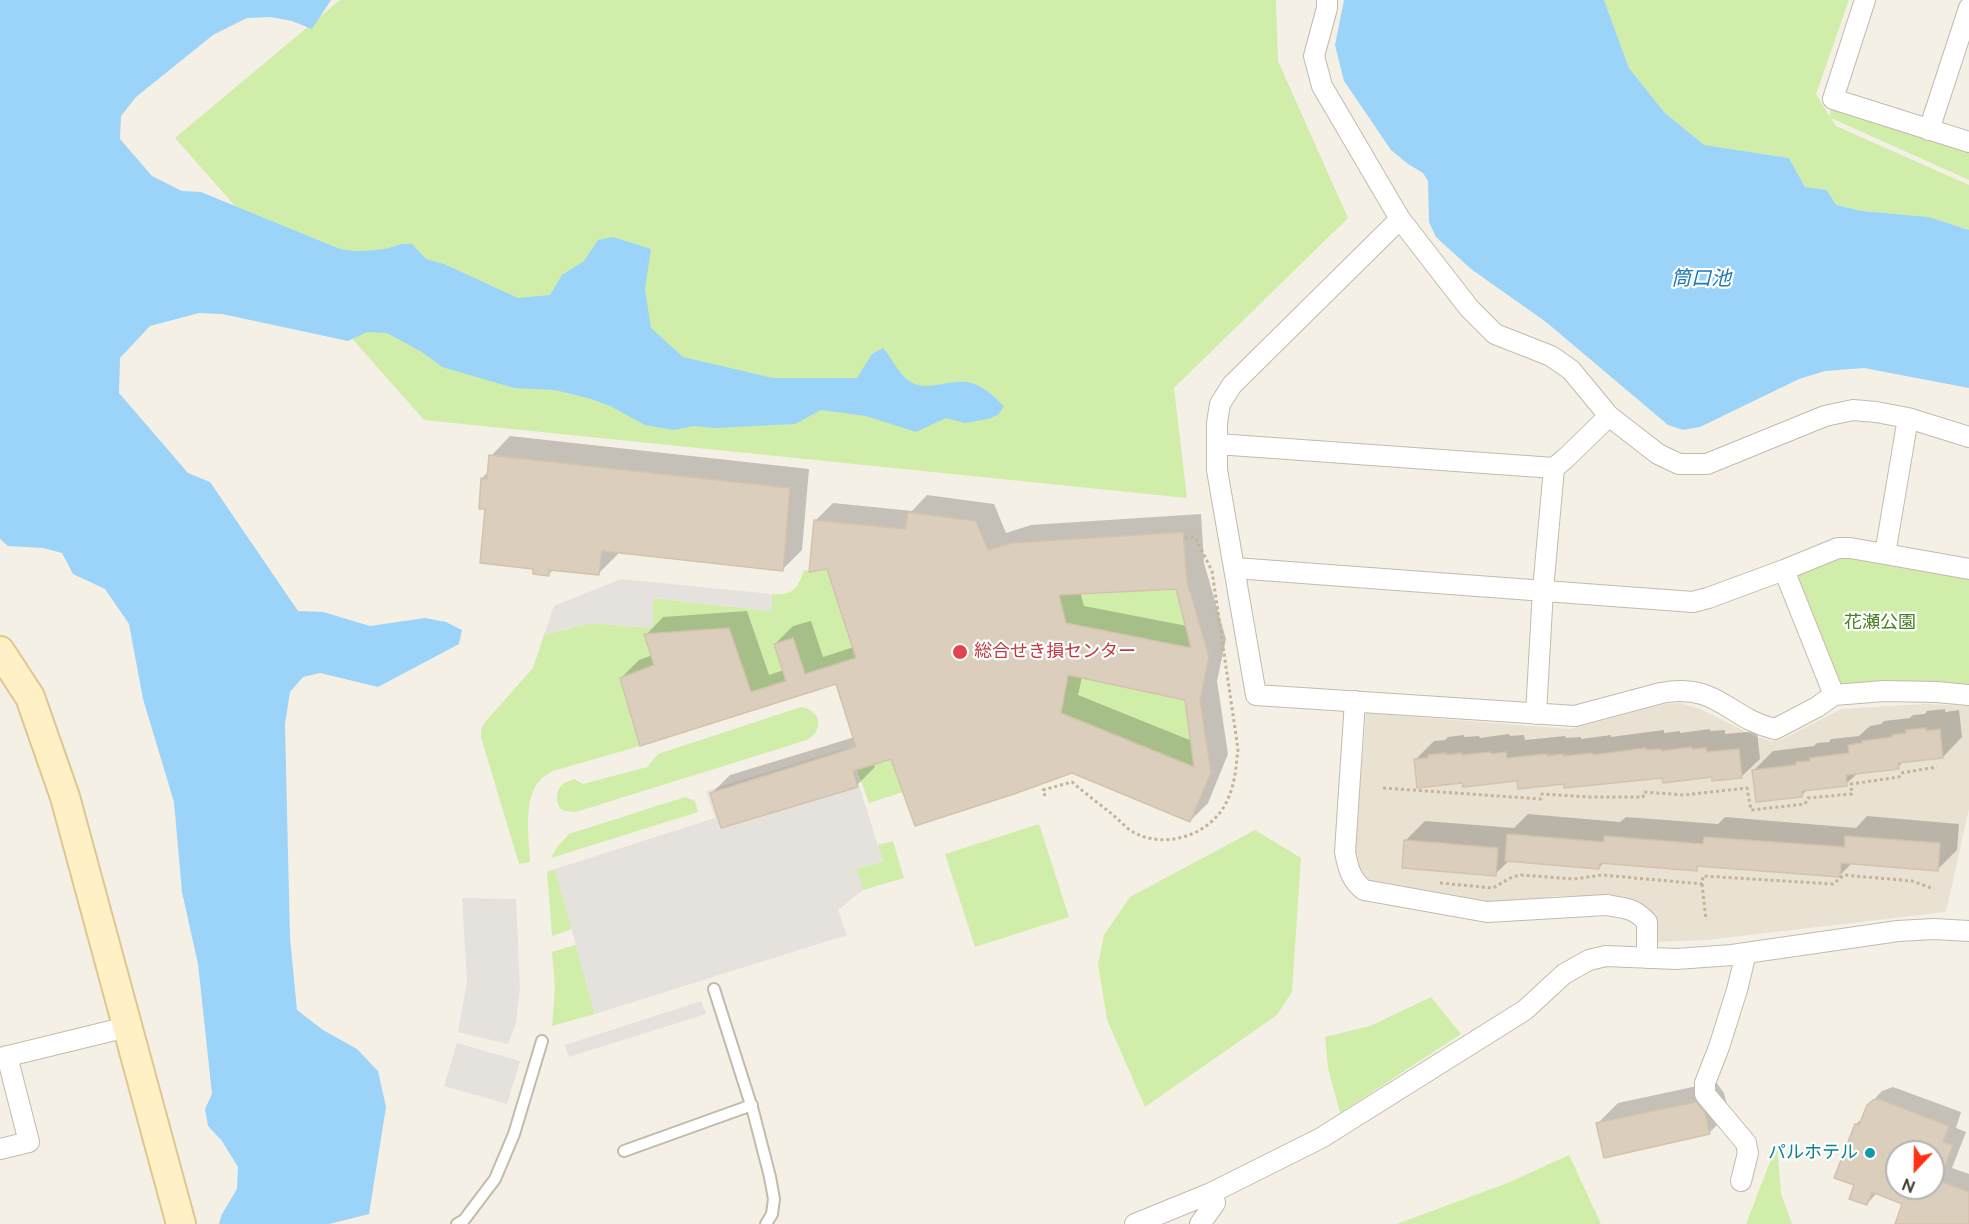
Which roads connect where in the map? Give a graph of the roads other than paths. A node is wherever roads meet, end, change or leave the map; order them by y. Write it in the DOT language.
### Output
graph roads {
  1 [pos="1327,0"];
  2 [pos="1865,0"];
  3 [pos="1969,8"];
  4 [pos="1929,130"];
  5 [pos="1969,142"];
  6 [pos="1400,219"];
  7 [pos="1609,416"];
  8 [pos="1908,418"];
  9 [pos="1969,437"];
  10 [pos="1217,444"];
  11 [pos="1554,468"];
  12 [pos="1885,554"];
  13 [pos="1235,568"];
  14 [pos="1969,569"];
  15 [pos="1784,570"];
  16 [pos="1543,590"];
  17 [pos="0,651"];
  18 [pos="1834,695"];
  19 [pos="1969,695"];
  20 [pos="1355,701"];
  21 [pos="1536,714"];
  22 [pos="1969,931"];
  23 [pos="1746,953"];
  24 [pos="1647,958"];
  25 [pos="714,989"];
  26 [pos="127,1028"];
  27 [pos="542,1041"];
  28 [pos="3,1057"];
  29 [pos="752,1105"];
  30 [pos="0,1149"];
  31 [pos="624,1151"];
  32 [pos="1741,1181"];
  33 [pos="1210,1193"];
  34 [pos="182,1224"];
  35 [pos="457,1224"];
  36 [pos="766,1224"];
  37 [pos="1135,1224"];
  38 [pos="1200,1224"];
  1 -- 6 [label="street"];
  2 -- 4 [label="street"];
  3 -- 4 [label="street"];
  4 -- 5 [label="street"];
  6 -- 7 [label="street"];
  6 -- 10 [label="street"];
  7 -- 8 [label="street"];
  7 -- 11 [label="street"];
  8 -- 9 [label="street"];
  8 -- 12 [label="street"];
  10 -- 11 [label="street"];
  10 -- 13 [label="street"];
  11 -- 16 [label="street"];
  12 -- 14 [label="street"];
  12 -- 15 [label="street"];
  13 -- 16 [label="street"];
  13 -- 20 [label="street"];
  15 -- 16 [label="street"];
  15 -- 18 [label="street"];
  16 -- 21 [label="street"];
  17 -- 26 [label="street"];
  18 -- 19 [label="street"];
  18 -- 21 [label="street"];
  20 -- 21 [label="street"];
  20 -- 24 [label="street"];
  22 -- 23 [label="street"];
  23 -- 24 [label="street"];
  23 -- 32 [label="street"];
  24 -- 33 [label="street"];
  25 -- 29 [label="lane"];
  26 -- 28 [label="street"];
  26 -- 34 [label="street"];
  27 -- 35 [label="lane"];
  28 -- 30 [label="street"];
  29 -- 31 [label="lane"];
  29 -- 36 [label="lane"];
  33 -- 37 [label="street"];
  33 -- 38 [label="street"];
}
